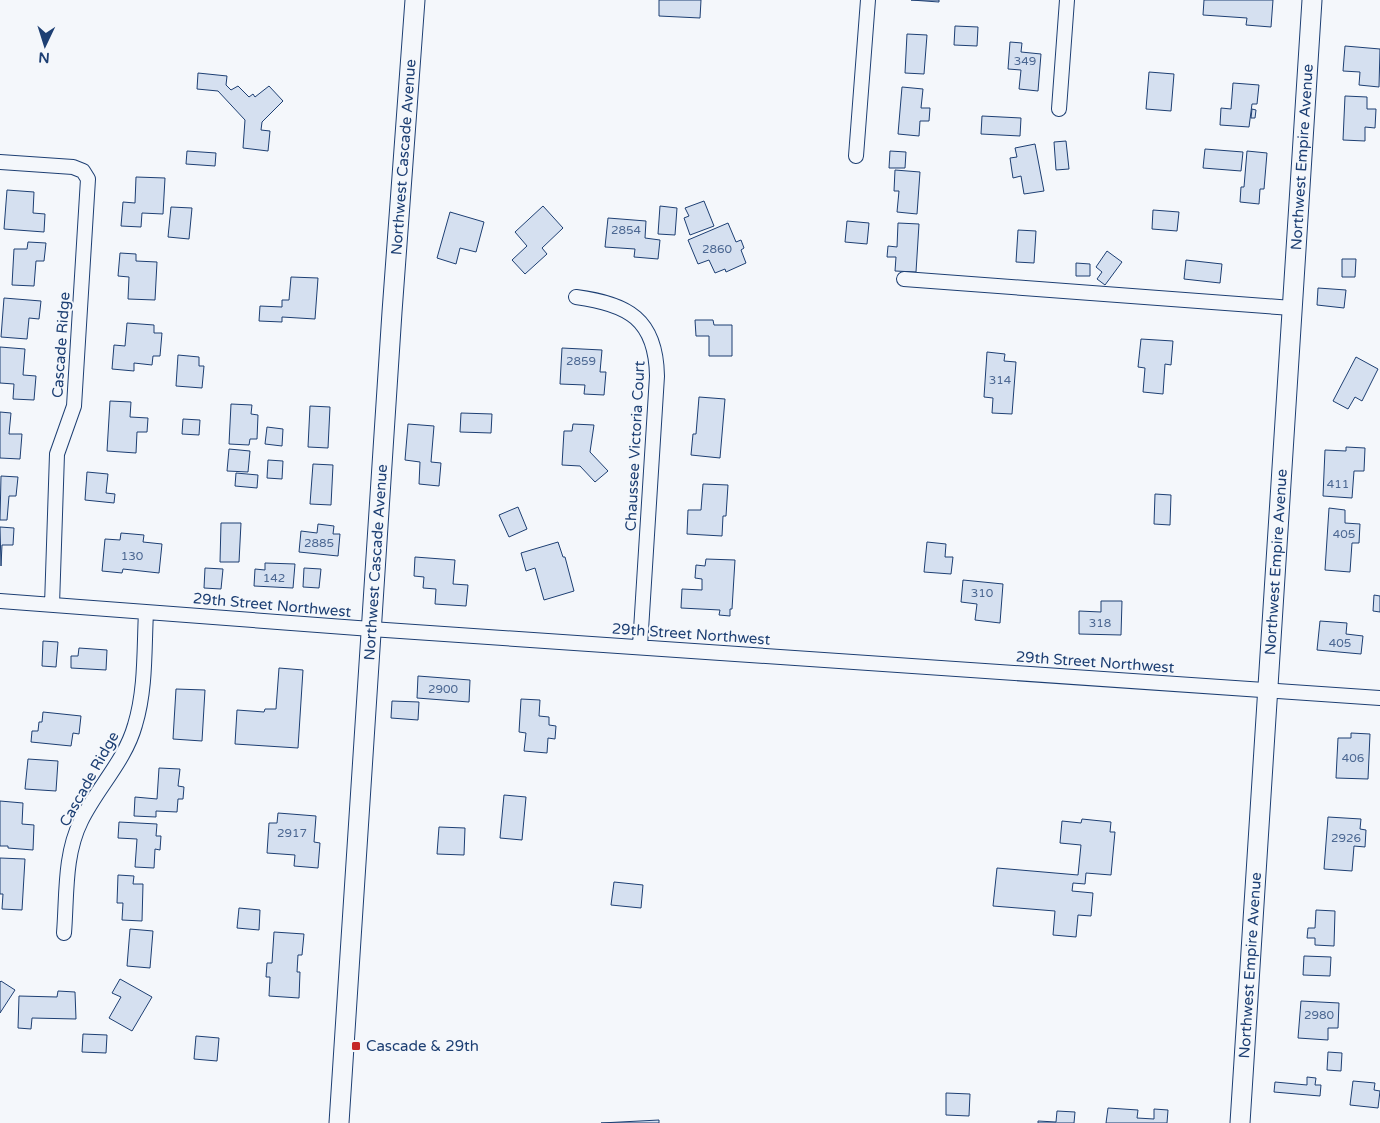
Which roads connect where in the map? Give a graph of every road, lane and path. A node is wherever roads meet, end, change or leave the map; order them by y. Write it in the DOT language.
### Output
graph roads {
  1 [pos="415,0"];
  2 [pos="868,0"];
  3 [pos="1067,0"];
  4 [pos="1312,0"];
  5 [pos="1059,109"];
  6 [pos="856,156"];
  7 [pos="0,162"];
  8 [pos="904,279"];
  9 [pos="576,297"];
  10 [pos="1292,308"];
  11 [pos="0,601"];
  12 [pos="52,605"];
  13 [pos="146,612"];
  14 [pos="371,629"];
  15 [pos="640,646"];
  16 [pos="1268,690"];
  17 [pos="1380,698"];
  18 [pos="64,933"];
  19 [pos="339,1123"];
  20 [pos="1240,1123"];
  1 -- 14 [label="street, Northwest Cascade Avenue"];
  2 -- 6 [label="street"];
  3 -- 5 [label="street"];
  4 -- 10 [label="street, Northwest Empire Avenue"];
  7 -- 12 [label="street, Cascade Ridge"];
  8 -- 10 [label="street"];
  9 -- 15 [label="street, Chaussee Victoria Court"];
  10 -- 16 [label="street, Northwest Empire Avenue"];
  11 -- 12 [label="street, 29th Street Northwest"];
  12 -- 13 [label="street, 29th Street Northwest"];
  13 -- 14 [label="street, 29th Street Northwest"];
  13 -- 18 [label="street, Cascade Ridge"];
  14 -- 15 [label="street, 29th Street Northwest"];
  14 -- 19 [label="street, Northwest Cascade Avenue"];
  15 -- 16 [label="street, 29th Street Northwest"];
  16 -- 17 [label="street, 29th Street Northwest"];
  16 -- 20 [label="street, Northwest Empire Avenue"];
}
